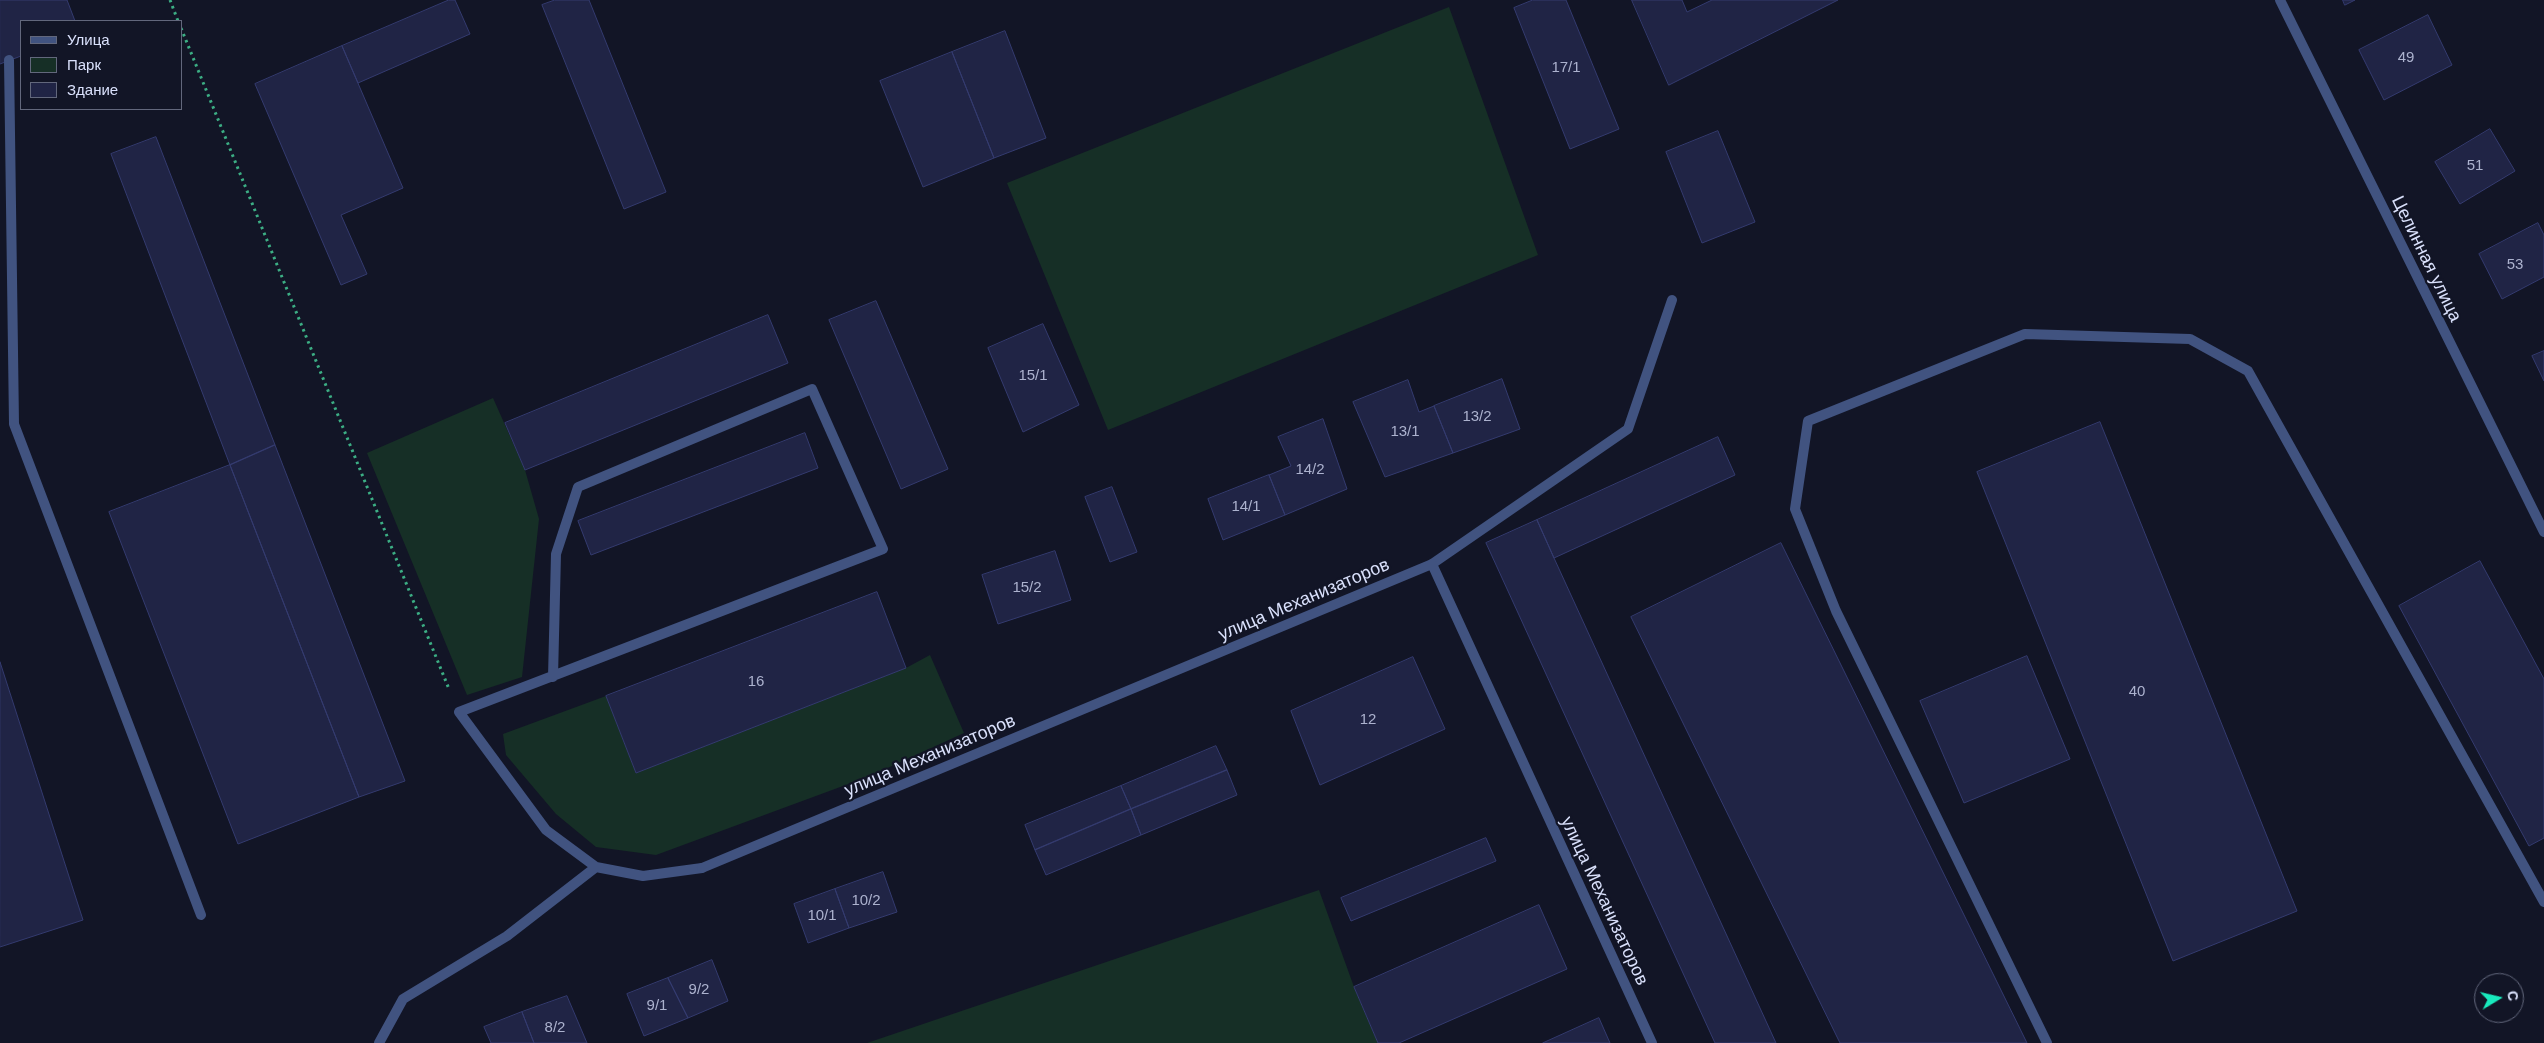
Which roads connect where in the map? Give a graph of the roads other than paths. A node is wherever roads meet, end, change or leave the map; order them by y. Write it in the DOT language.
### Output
graph roads {
  1 [pos="2280,0"];
  2 [pos="9,60"];
  3 [pos="1672,300"];
  4 [pos="2544,532"];
  5 [pos="1432,564"];
  6 [pos="553,677"];
  7 [pos="596,867"];
  8 [pos="2544,902"];
  9 [pos="201,915"];
  10 [pos="379,1043"];
  11 [pos="1652,1043"];
  12 [pos="2047,1043"];
  1 -- 4 [label="street, Целинная улица"];
  2 -- 9 [label="street"];
  3 -- 5 [label="street"];
  5 -- 7 [label="street, улица Механизаторов"];
  5 -- 11 [label="street, улица Механизаторов"];
  6 -- 6 [label="street"];
  6 -- 7 [label="street"];
  7 -- 10 [label="street"];
  8 -- 12 [label="street"];
}
